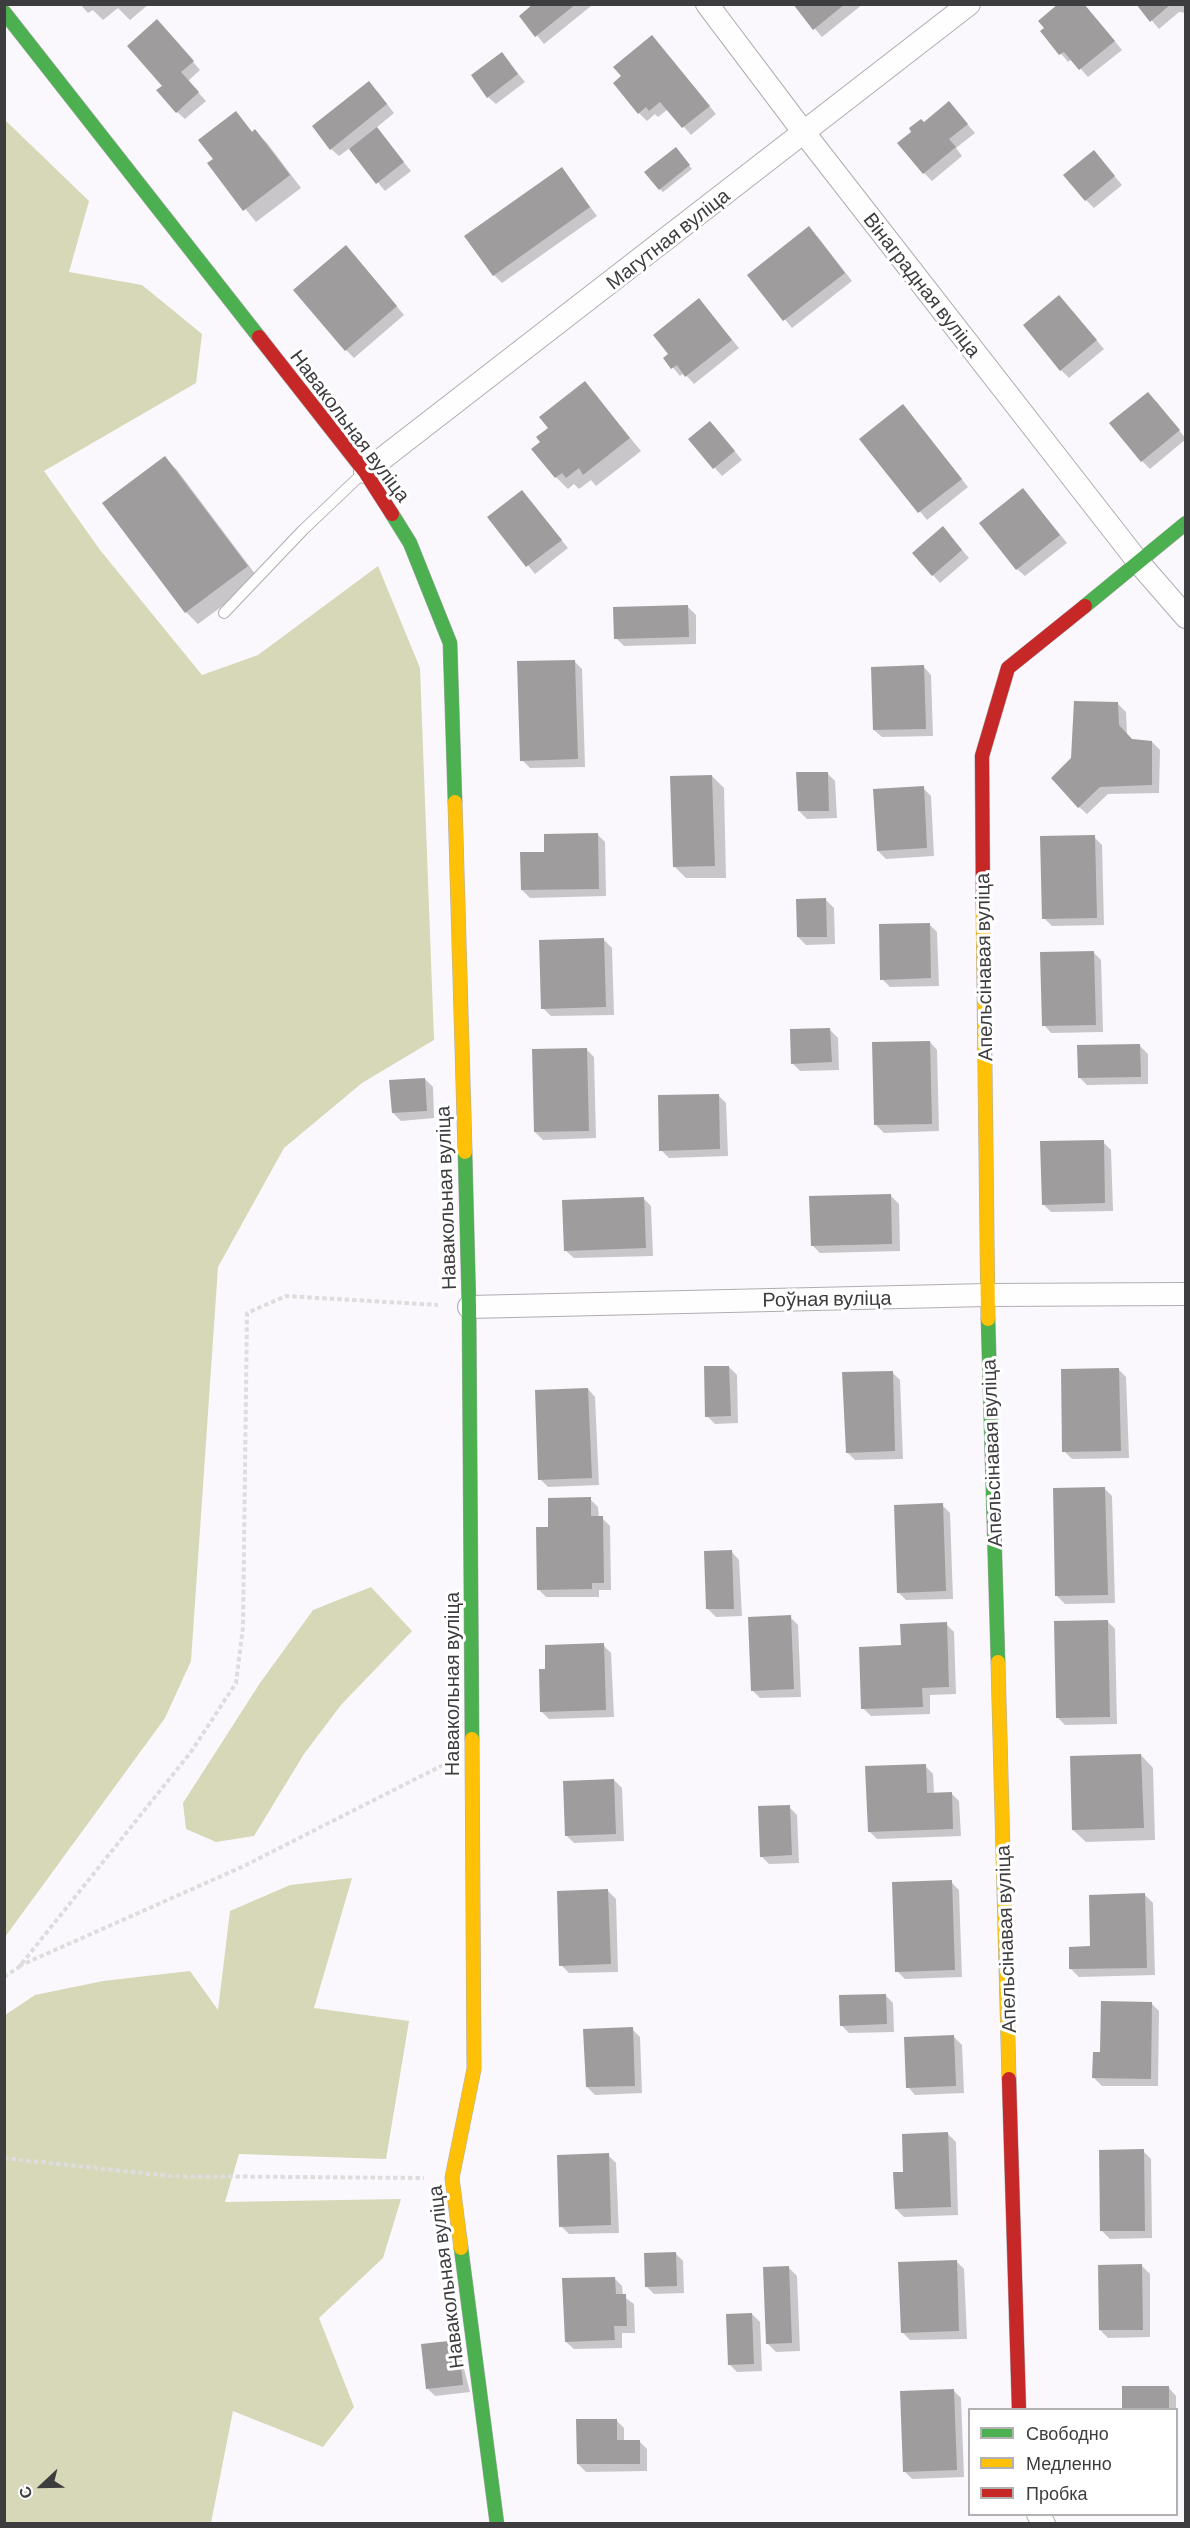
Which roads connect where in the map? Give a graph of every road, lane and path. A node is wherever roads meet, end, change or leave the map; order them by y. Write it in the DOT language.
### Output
graph roads {
  1 [pos="707,4"];
  2 [pos="969,4"];
  3 [pos="4,12"];
  4 [pos="804,134"];
  5 [pos="365,472"];
  6 [pos="1185,523"];
  7 [pos="1139,563"];
  8 [pos="224,612"];
  9 [pos="1185,617"];
  10 [pos="1185,1294"];
  11 [pos="987,1295"];
  12 [pos="469,1307"];
  13 [pos="472,1750"];
  14 [pos="19,1967"];
  15 [pos="4,1977"];
  16 [pos="4,2158"];
  17 [pos="452,2178"];
  18 [pos="1019,2408"];
  19 [pos="497,2523"];
  1 -- 4 [label="street, Вінаградная вуліца"];
  2 -- 4 [label="street, Магутная вуліца"];
  3 -- 5 [label="street, Навакольная вуліца"];
  4 -- 5 [label="street, Магутная вуліца"];
  4 -- 7 [label="street, Вінаградная вуліца"];
  5 -- 8 [label="lane"];
  5 -- 12 [label="street, Навакольная вуліца"];
  6 -- 7 [label="street"];
  7 -- 9 [label="street, Вінаградная вуліца"];
  7 -- 11 [label="street, Апельсінавая вуліца"];
  10 -- 11 [label="street, Роўная вуліца"];
  11 -- 12 [label="street, Роўная вуліца"];
  11 -- 18 [label="street, Апельсінавая вуліца"];
  12 -- 13 [label="street, Навакольная вуліца"];
  12 -- 14 [label="path"];
  13 -- 14 [label="path"];
  13 -- 17 [label="street, Навакольная вуліца"];
  14 -- 15 [label="path"];
  16 -- 17 [label="path"];
  17 -- 19 [label="street, Навакольная вуліца"];
}
